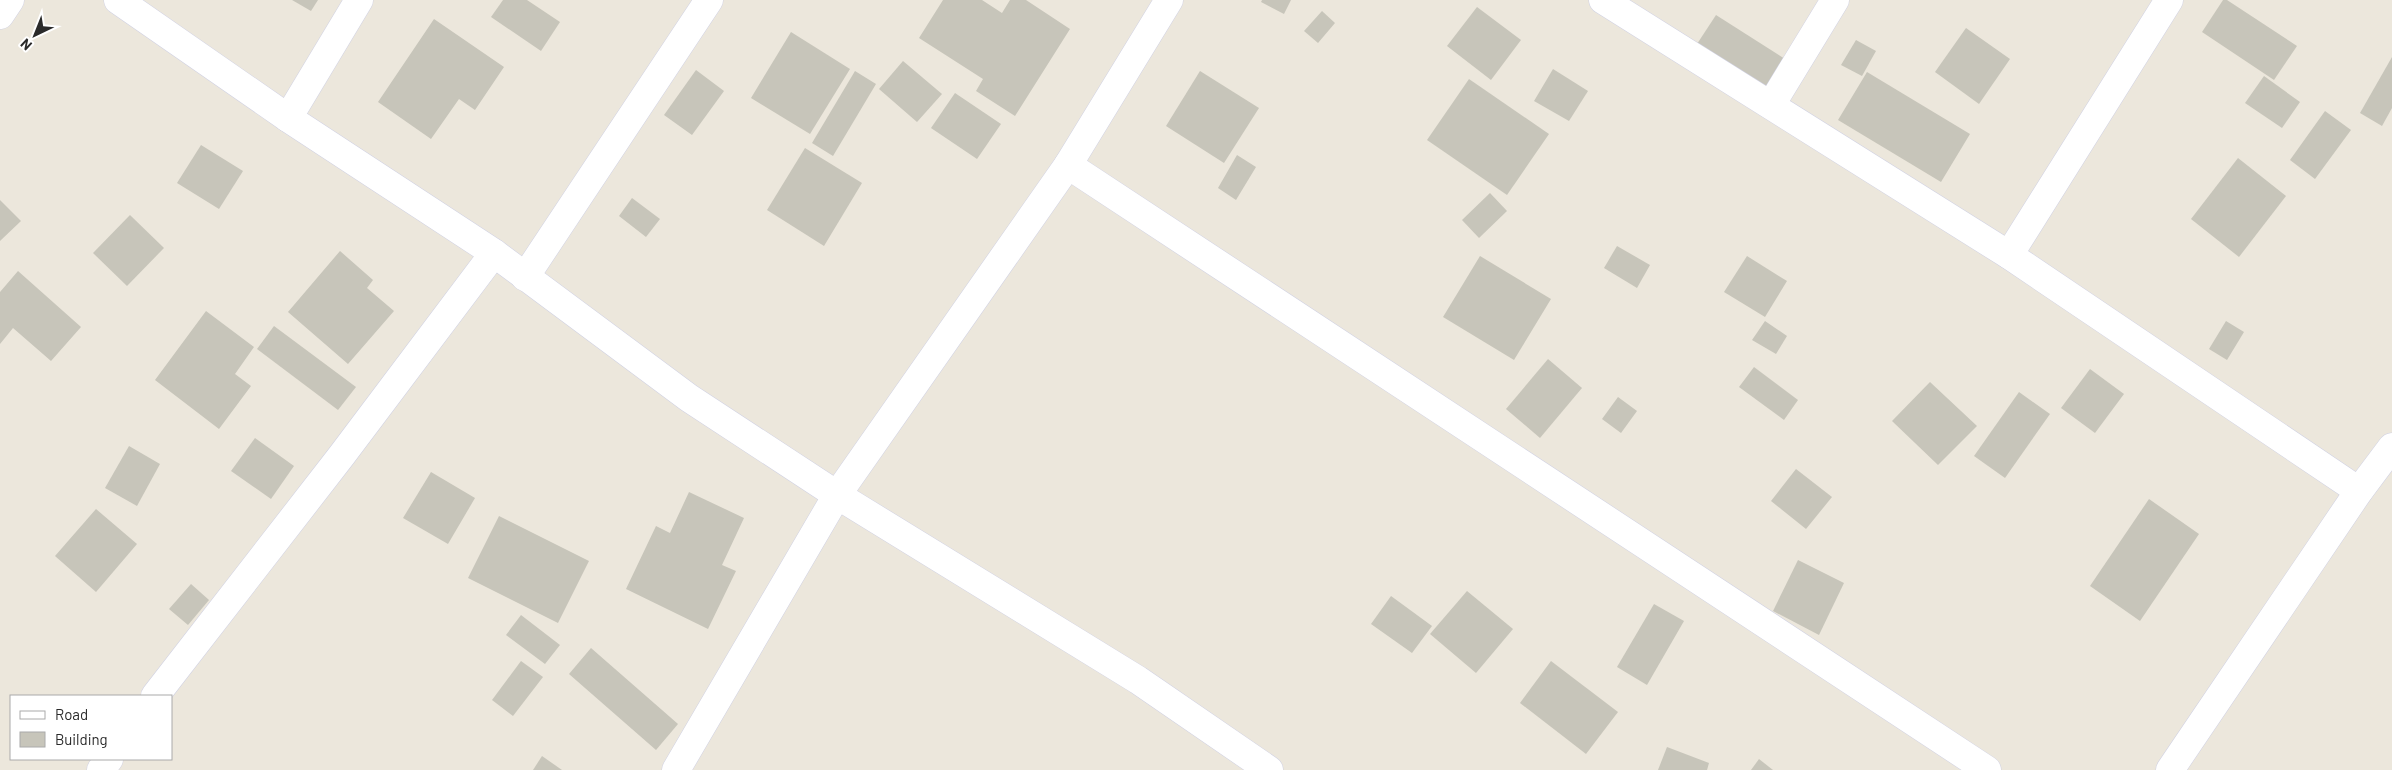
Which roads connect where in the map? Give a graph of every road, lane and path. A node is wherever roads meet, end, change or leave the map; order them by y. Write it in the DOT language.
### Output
graph roads {
  1 [pos="10,0"];
  2 [pos="118,0"];
  3 [pos="359,0"];
  4 [pos="709,0"];
  5 [pos="1169,0"];
  6 [pos="1603,0"];
  7 [pos="1835,0"];
  8 [pos="2169,0"];
  9 [pos="0,15"];
  10 [pos="1771,105"];
  11 [pos="288,118"];
  12 [pos="1068,165"];
  13 [pos="494,253"];
  14 [pos="2009,255"];
  15 [pos="525,277"];
  16 [pos="2392,447"];
  17 [pos="2359,491"];
  18 [pos="837,495"];
  19 [pos="156,695"];
  20 [pos="108,760"];
  21 [pos="100,770"];
  22 [pos="676,770"];
  23 [pos="1269,770"];
  24 [pos="1987,770"];
  25 [pos="2170,770"];
  1 -- 9 [label="street"];
  2 -- 11 [label="street"];
  3 -- 11 [label="street"];
  4 -- 15 [label="street"];
  5 -- 12 [label="street"];
  6 -- 10 [label="street"];
  7 -- 10 [label="street"];
  8 -- 14 [label="street"];
  10 -- 14 [label="street"];
  11 -- 13 [label="street"];
  12 -- 18 [label="street"];
  12 -- 24 [label="street"];
  13 -- 15 [label="street"];
  13 -- 19 [label="street"];
  14 -- 17 [label="street"];
  15 -- 18 [label="street"];
  16 -- 17 [label="street"];
  17 -- 25 [label="street"];
  18 -- 22 [label="street"];
  18 -- 23 [label="street"];
  20 -- 21 [label="street"];
}
